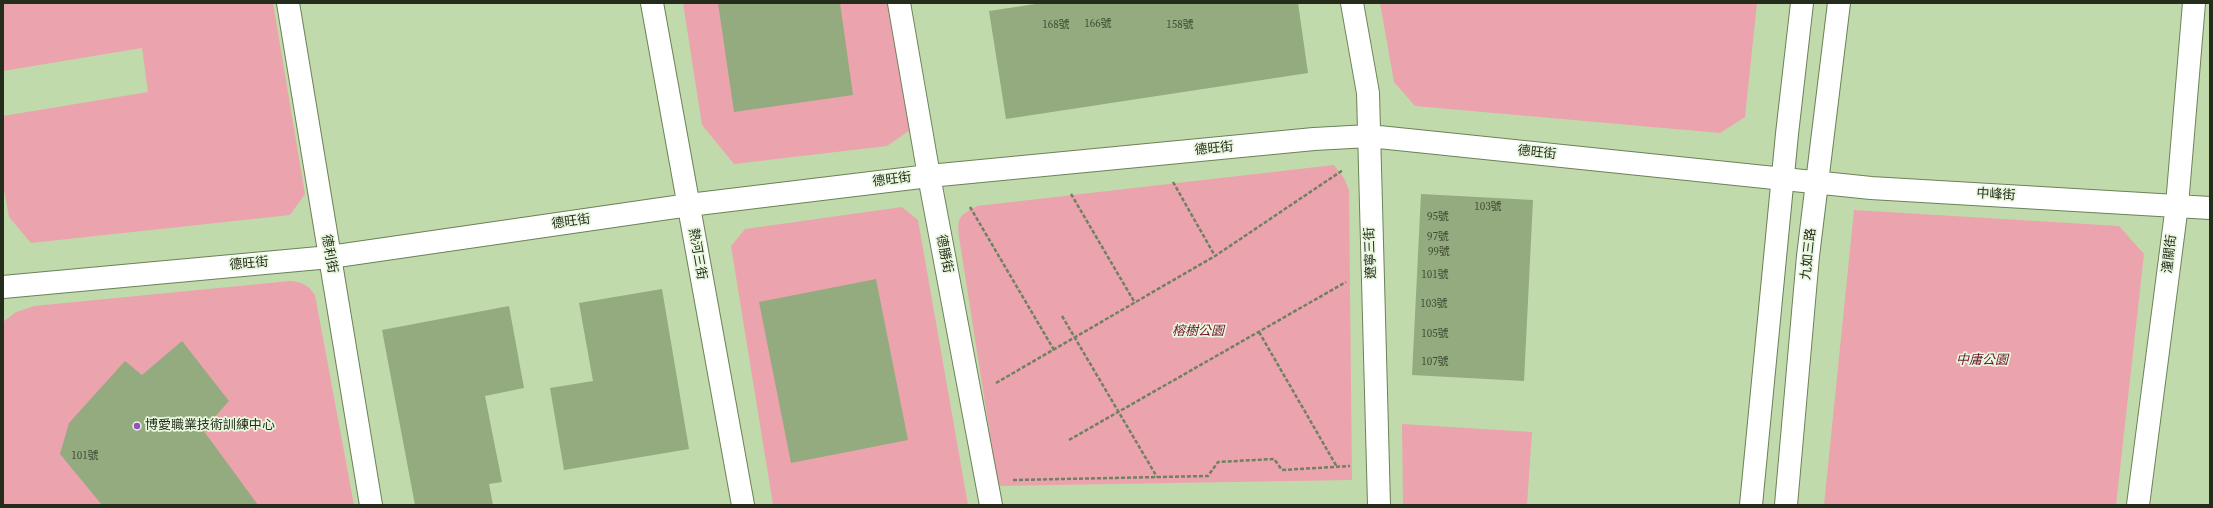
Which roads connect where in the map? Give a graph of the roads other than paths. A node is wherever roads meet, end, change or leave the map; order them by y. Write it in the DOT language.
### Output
graph roads {
  1 [pos="288,3"];
  2 [pos="652,3"];
  3 [pos="899,3"];
  4 [pos="1352,3"];
  5 [pos="1802,3"];
  6 [pos="1839,3"];
  7 [pos="2194,3"];
  8 [pos="1369,136"];
  9 [pos="929,176"];
  10 [pos="1783,180"];
  11 [pos="1818,183"];
  12 [pos="688,205"];
  13 [pos="2177,205"];
  14 [pos="2210,208"];
  15 [pos="330,257"];
  16 [pos="3,287"];
  17 [pos="371,505"];
  18 [pos="743,505"];
  19 [pos="991,505"];
  20 [pos="1379,505"];
  21 [pos="1751,505"];
  22 [pos="1786,505"];
  23 [pos="2138,505"];
  1 -- 15 [label="street, 德利街"];
  2 -- 12 [label="street, 熱河三街"];
  3 -- 9 [label="street, 德勝街"];
  4 -- 8 [label="street, 遼寧三街"];
  5 -- 10 [label="street"];
  6 -- 11 [label="street, 九如三路"];
  7 -- 13 [label="street, 潼關街"];
  8 -- 9 [label="street, 德旺街"];
  8 -- 10 [label="street, 德旺街"];
  8 -- 20 [label="street, 遼寧三街"];
  9 -- 12 [label="street, 德旺街"];
  9 -- 19 [label="street, 德勝街"];
  10 -- 11 [label="street, 中峰街"];
  10 -- 21 [label="street"];
  11 -- 13 [label="street, 中峰街"];
  11 -- 22 [label="street, 九如三路"];
  12 -- 15 [label="street, 德旺街"];
  12 -- 18 [label="street, 熱河三街"];
  13 -- 14 [label="street, 中峰街"];
  13 -- 23 [label="street, 潼關街"];
  15 -- 16 [label="street, 德旺街"];
  15 -- 17 [label="street, 德利街"];
}
